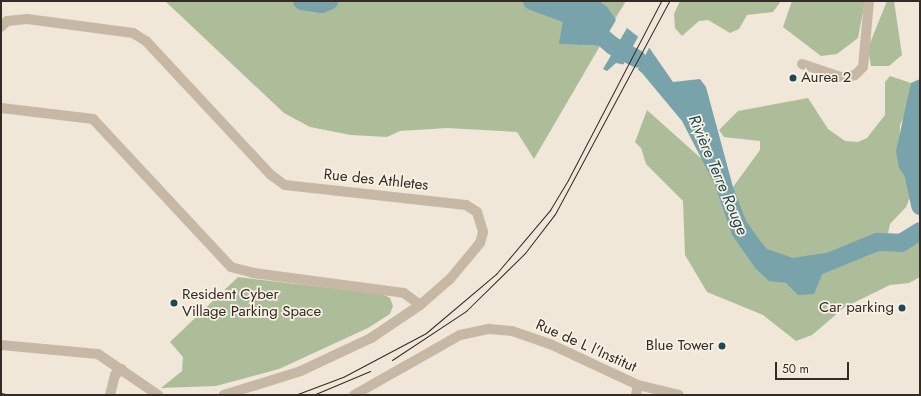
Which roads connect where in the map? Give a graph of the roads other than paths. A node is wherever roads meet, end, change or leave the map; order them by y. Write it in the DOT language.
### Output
graph roads {
  1 [pos="869,1"];
  2 [pos="1,27"];
  3 [pos="802,64"];
  4 [pos="1,108"];
  5 [pos="420,305"];
  6 [pos="1,346"];
  7 [pos="122,369"];
  8 [pos="637,390"];
  9 [pos="110,395"];
  10 [pos="158,395"];
  11 [pos="224,395"];
  12 [pos="354,395"];
  13 [pos="679,395"];
  1 -- 3 [label="street"];
  2 -- 5 [label="street, Rue des Athletes"];
  4 -- 5 [label="street"];
  5 -- 11 [label="street, Rue des Athletes"];
  6 -- 7 [label="street"];
  7 -- 9 [label="street"];
  7 -- 10 [label="street"];
  8 -- 12 [label="street, Rue de L l'Institut"];
  8 -- 13 [label="street, Rue de L l'Institut"];
}
